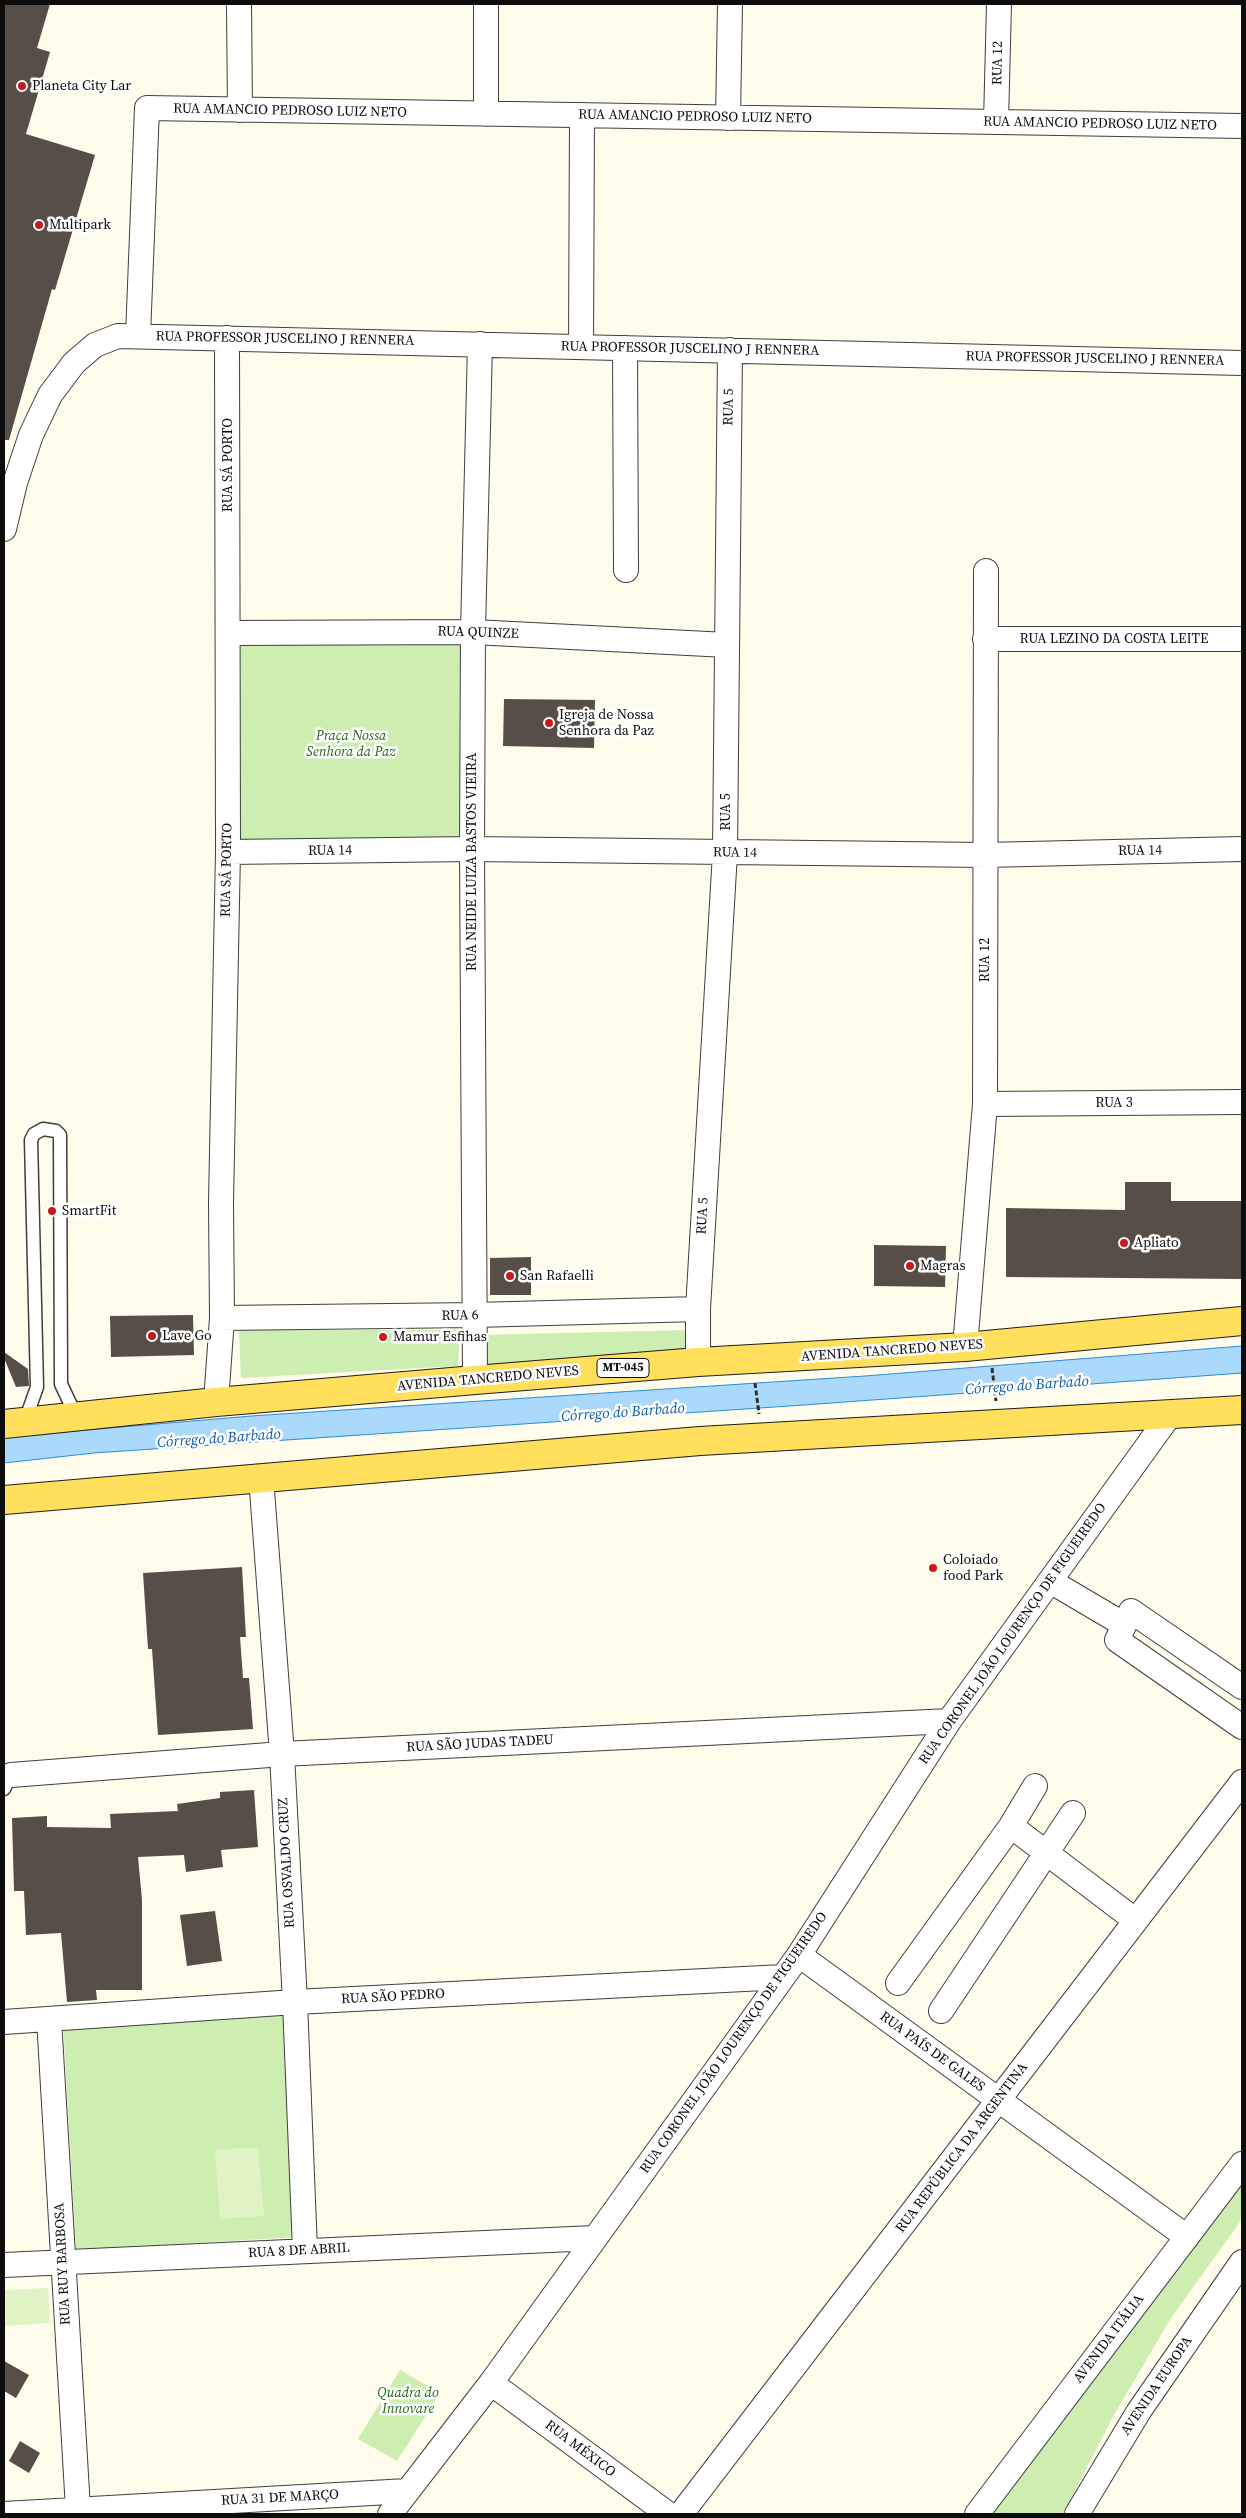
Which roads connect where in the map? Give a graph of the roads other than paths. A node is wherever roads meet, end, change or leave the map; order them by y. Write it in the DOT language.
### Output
graph roads {
  1 [pos="239,4"];
  2 [pos="486,4"];
  3 [pos="730,4"];
  4 [pos="999,4"];
  5 [pos="240,110"];
  6 [pos="486,114"];
  7 [pos="582,115"];
  8 [pos="728,118"];
  9 [pos="996,122"];
  10 [pos="1242,126"];
  11 [pos="138,336"];
  12 [pos="227,338"];
  13 [pos="480,344"];
  14 [pos="581,347"];
  15 [pos="625,348"];
  16 [pos="730,350"];
  17 [pos="1242,363"];
  18 [pos="4,529"];
  19 [pos="626,570"];
  20 [pos="986,571"];
  21 [pos="473,632"];
  22 [pos="229,633"];
  23 [pos="985,639"];
  24 [pos="1242,639"];
  25 [pos="727,645"];
  26 [pos="472,849"];
  27 [pos="1242,849"];
  28 [pos="228,852"];
  29 [pos="725,853"];
  30 [pos="985,855"];
  31 [pos="1242,1102"];
  32 [pos="985,1104"];
  33 [pos="698,1310"];
  34 [pos="475,1316"];
  35 [pos="222,1318"];
  36 [pos="1242,1321"];
  37 [pos="965,1347"];
  38 [pos="698,1362"];
  39 [pos="475,1380"];
  40 [pos="216,1402"];
  41 [pos="1242,1410"];
  42 [pos="76,1416"];
  43 [pos="1169,1416"];
  44 [pos="14,1423"];
  45 [pos="261,1477"];
  46 [pos="4,1500"];
  47 [pos="1050,1580"];
  48 [pos="1123,1624"];
  49 [pos="1242,1687"];
  50 [pos="948,1721"];
  51 [pos="1242,1727"];
  52 [pos="282,1754"];
  53 [pos="7,1782"];
  54 [pos="1242,1782"];
  55 [pos="1035,1786"];
  56 [pos="1073,1813"];
  57 [pos="1011,1826"];
  58 [pos="1046,1853"];
  59 [pos="1135,1920"];
  60 [pos="800,1955"];
  61 [pos="783,1977"];
  62 [pos="898,1983"];
  63 [pos="295,2002"];
  64 [pos="941,2012"];
  65 [pos="49,2019"];
  66 [pos="4,2022"];
  67 [pos="999,2100"];
  68 [pos="1242,2164"];
  69 [pos="1187,2237"];
  70 [pos="594,2238"];
  71 [pos="305,2250"];
  72 [pos="62,2262"];
  73 [pos="1242,2262"];
  74 [pos="4,2265"];
  75 [pos="491,2383"];
  76 [pos="407,2492"];
  77 [pos="78,2509"];
  78 [pos="4,2514"];
  79 [pos="390,2514"];
  80 [pos="668,2514"];
  81 [pos="682,2514"];
  82 [pos="976,2514"];
  83 [pos="1077,2514"];
  1 -- 5 [label="street"];
  2 -- 6 [label="street"];
  3 -- 8 [label="street"];
  4 -- 9 [label="street, RUA 12"];
  5 -- 6 [label="street, RUA AMANCIO PEDROSO LUIZ NETO"];
  5 -- 11 [label="street, RUA AMANCIO PEDROSO LUIZ NETO"];
  6 -- 7 [label="street, RUA AMANCIO PEDROSO LUIZ NETO"];
  7 -- 8 [label="street, RUA AMANCIO PEDROSO LUIZ NETO"];
  7 -- 14 [label="street"];
  8 -- 9 [label="street, RUA AMANCIO PEDROSO LUIZ NETO"];
  9 -- 10 [label="street, RUA AMANCIO PEDROSO LUIZ NETO"];
  11 -- 12 [label="street, RUA PROFESSOR JUSCELINO J RENNERA"];
  11 -- 18 [label="street, RUA PROFESSOR JUSCELINO J RENNERA"];
  12 -- 13 [label="street, RUA PROFESSOR JUSCELINO J RENNERA"];
  12 -- 22 [label="street, RUA SÁ PORTO"];
  13 -- 14 [label="street, RUA PROFESSOR JUSCELINO J RENNERA"];
  13 -- 21 [label="street, RUA NEIDE LUIZA BASTOS VIEIRA"];
  14 -- 15 [label="street, RUA PROFESSOR JUSCELINO J RENNERA"];
  15 -- 16 [label="street, RUA PROFESSOR JUSCELINO J RENNERA"];
  15 -- 19 [label="street"];
  16 -- 17 [label="street, RUA PROFESSOR JUSCELINO J RENNERA"];
  16 -- 25 [label="street, RUA 5"];
  20 -- 23 [label="street, RUA 12"];
  21 -- 22 [label="street, RUA QUINZE"];
  21 -- 25 [label="street, RUA QUINZE"];
  21 -- 26 [label="street, RUA NEIDE LUIZA BASTOS VIEIRA"];
  22 -- 28 [label="street, RUA SÁ PORTO"];
  23 -- 24 [label="street, RUA LEZINO DA COSTA LEITE"];
  23 -- 30 [label="street, RUA 12"];
  25 -- 29 [label="street, RUA 5"];
  26 -- 28 [label="street, RUA 14"];
  26 -- 29 [label="street, RUA 14"];
  26 -- 34 [label="street, RUA NEIDE LUIZA BASTOS VIEIRA"];
  27 -- 30 [label="street, RUA 14"];
  28 -- 35 [label="street, RUA SÁ PORTO"];
  29 -- 30 [label="street, RUA 14"];
  29 -- 33 [label="street, RUA 5"];
  30 -- 32 [label="street, RUA 12"];
  31 -- 32 [label="street, RUA 3"];
  32 -- 37 [label="street, RUA 12"];
  33 -- 34 [label="street, RUA 6"];
  33 -- 38 [label="street, RUA 5"];
  34 -- 35 [label="street, RUA 6"];
  34 -- 39 [label="street, RUA NEIDE LUIZA BASTOS VIEIRA"];
  35 -- 40 [label="street, RUA SÁ PORTO"];
  36 -- 37 [label="main road, AVENIDA TANCREDO NEVES / MT-045"];
  37 -- 38 [label="main road, AVENIDA TANCREDO NEVES / MT-045"];
  38 -- 39 [label="main road, AVENIDA TANCREDO NEVES / MT-045"];
  39 -- 40 [label="main road, AVENIDA TANCREDO NEVES / MT-045"];
  40 -- 42 [label="main road, AVENIDA TANCREDO NEVES / MT-045"];
  41 -- 43 [label="main road"];
  42 -- 44 [label="main road, AVENIDA TANCREDO NEVES / MT-045"];
  42 -- 44 [label="lane"];
  43 -- 45 [label="main road"];
  43 -- 47 [label="street, RUA CORONEL JOÃO LOURENÇO DE FIGUEIREDO"];
  45 -- 46 [label="main road"];
  45 -- 52 [label="street, RUA OSVALDO CRUZ"];
  47 -- 48 [label="street"];
  47 -- 50 [label="street, RUA CORONEL JOÃO LOURENÇO DE FIGUEIREDO"];
  48 -- 49 [label="street"];
  48 -- 51 [label="street"];
  50 -- 52 [label="street, RUA SÃO JUDAS TADEU"];
  50 -- 60 [label="street, RUA CORONEL JOÃO LOURENÇO DE FIGUEIREDO"];
  52 -- 53 [label="street, RUA SÃO JUDAS TADEU"];
  52 -- 63 [label="street, RUA OSVALDO CRUZ"];
  54 -- 59 [label="street, RUA REPÚBLICA DA ARGENTINA"];
  55 -- 57 [label="street"];
  56 -- 58 [label="street"];
  57 -- 58 [label="street"];
  57 -- 62 [label="street"];
  58 -- 59 [label="street"];
  58 -- 64 [label="street"];
  59 -- 67 [label="street, RUA REPÚBLICA DA ARGENTINA"];
  60 -- 61 [label="street, RUA CORONEL JOÃO LOURENÇO DE FIGUEIREDO"];
  60 -- 67 [label="street, RUA PAÍS DE GALES"];
  61 -- 63 [label="street, RUA SÃO PEDRO"];
  61 -- 70 [label="street, RUA CORONEL JOÃO LOURENÇO DE FIGUEIREDO"];
  63 -- 65 [label="street, RUA SÃO PEDRO"];
  63 -- 71 [label="street, RUA OSVALDO CRUZ"];
  65 -- 66 [label="street, RUA SÃO PEDRO"];
  65 -- 72 [label="street, RUA RUY BARBOSA"];
  67 -- 69 [label="street, RUA PAÍS DE GALES"];
  67 -- 81 [label="street, RUA REPÚBLICA DA ARGENTINA"];
  68 -- 69 [label="street, AVENIDA ITÁLIA"];
  69 -- 82 [label="street, AVENIDA ITÁLIA"];
  70 -- 71 [label="street, RUA 8 DE ABRIL"];
  70 -- 75 [label="street, RUA CORONEL JOÃO LOURENÇO DE FIGUEIREDO"];
  71 -- 72 [label="street, RUA 8 DE ABRIL"];
  72 -- 74 [label="street, RUA 8 DE ABRIL"];
  72 -- 77 [label="street, RUA RUY BARBOSA"];
  73 -- 83 [label="street, AVENIDA EUROPA"];
  75 -- 76 [label="street, RUA CORONEL JOÃO LOURENÇO DE FIGUEIREDO"];
  75 -- 80 [label="street, RUA MÉXICO"];
  76 -- 77 [label="street, RUA 31 DE MARÇO"];
  76 -- 79 [label="street, RUA CORONEL JOÃO LOURENÇO DE FIGUEIREDO"];
  77 -- 78 [label="street, RUA 31 DE MARÇO"];
}
